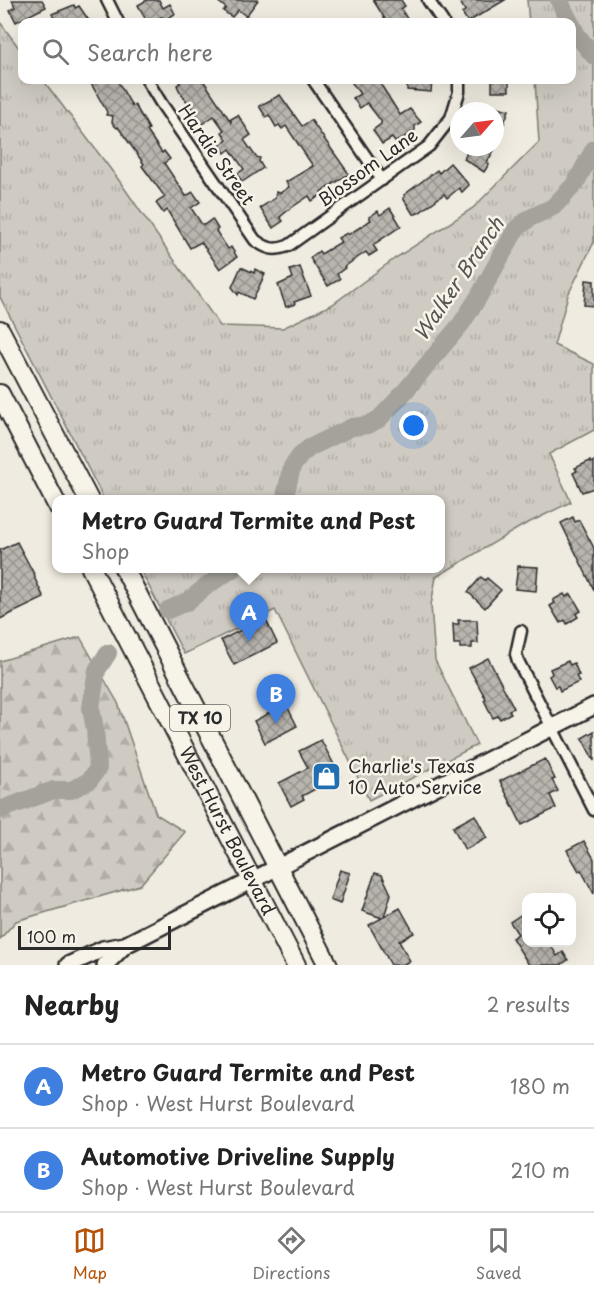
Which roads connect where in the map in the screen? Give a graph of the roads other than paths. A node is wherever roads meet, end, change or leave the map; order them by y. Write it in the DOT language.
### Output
graph roads {
  1 [pos="107,0"];
  2 [pos="428,0"];
  3 [pos="116,18"];
  4 [pos="440,18"];
  5 [pos="149,84"];
  6 [pos="316,84"];
  7 [pos="458,84"];
  8 [pos="382,180"];
  9 [pos="262,246"];
  10 [pos="0,330"];
  11 [pos="0,394"];
  12 [pos="52,495"];
  13 [pos="85,495"];
  14 [pos="94,573"];
  15 [pos="127,573"];
  16 [pos="520,632"];
  17 [pos="594,706"];
  18 [pos="550,728"];
  19 [pos="594,810"];
  20 [pos="278,868"];
  21 [pos="252,882"];
  22 [pos="125,945"];
  23 [pos="68,965"];
  24 [pos="105,965"];
  25 [pos="296,965"];
  26 [pos="328,965"];
  1 -- 3 [label="street"];
  2 -- 4 [label="street"];
  5 -- 9 [label="street, Hardie Street"];
  6 -- 8 [label="street"];
  7 -- 8 [label="street, Blossom Lane"];
  8 -- 9 [label="street, Blossom Lane"];
  10 -- 13 [label="main road"];
  11 -- 12 [label="main road"];
  14 -- 21 [label="main road, West Hurst Boulevard / TX 10"];
  15 -- 20 [label="main road, West Hurst Boulevard / TX 10"];
  16 -- 18 [label="street"];
  17 -- 18 [label="main road"];
  18 -- 19 [label="street"];
  18 -- 20 [label="main road"];
  20 -- 21 [label="main road"];
  20 -- 26 [label="main road, West Hurst Boulevard / TX 10"];
  21 -- 22 [label="main road"];
  21 -- 25 [label="main road, West Hurst Boulevard / TX 10"];
  22 -- 23 [label="main road"];
  22 -- 24 [label="main road"];
}
